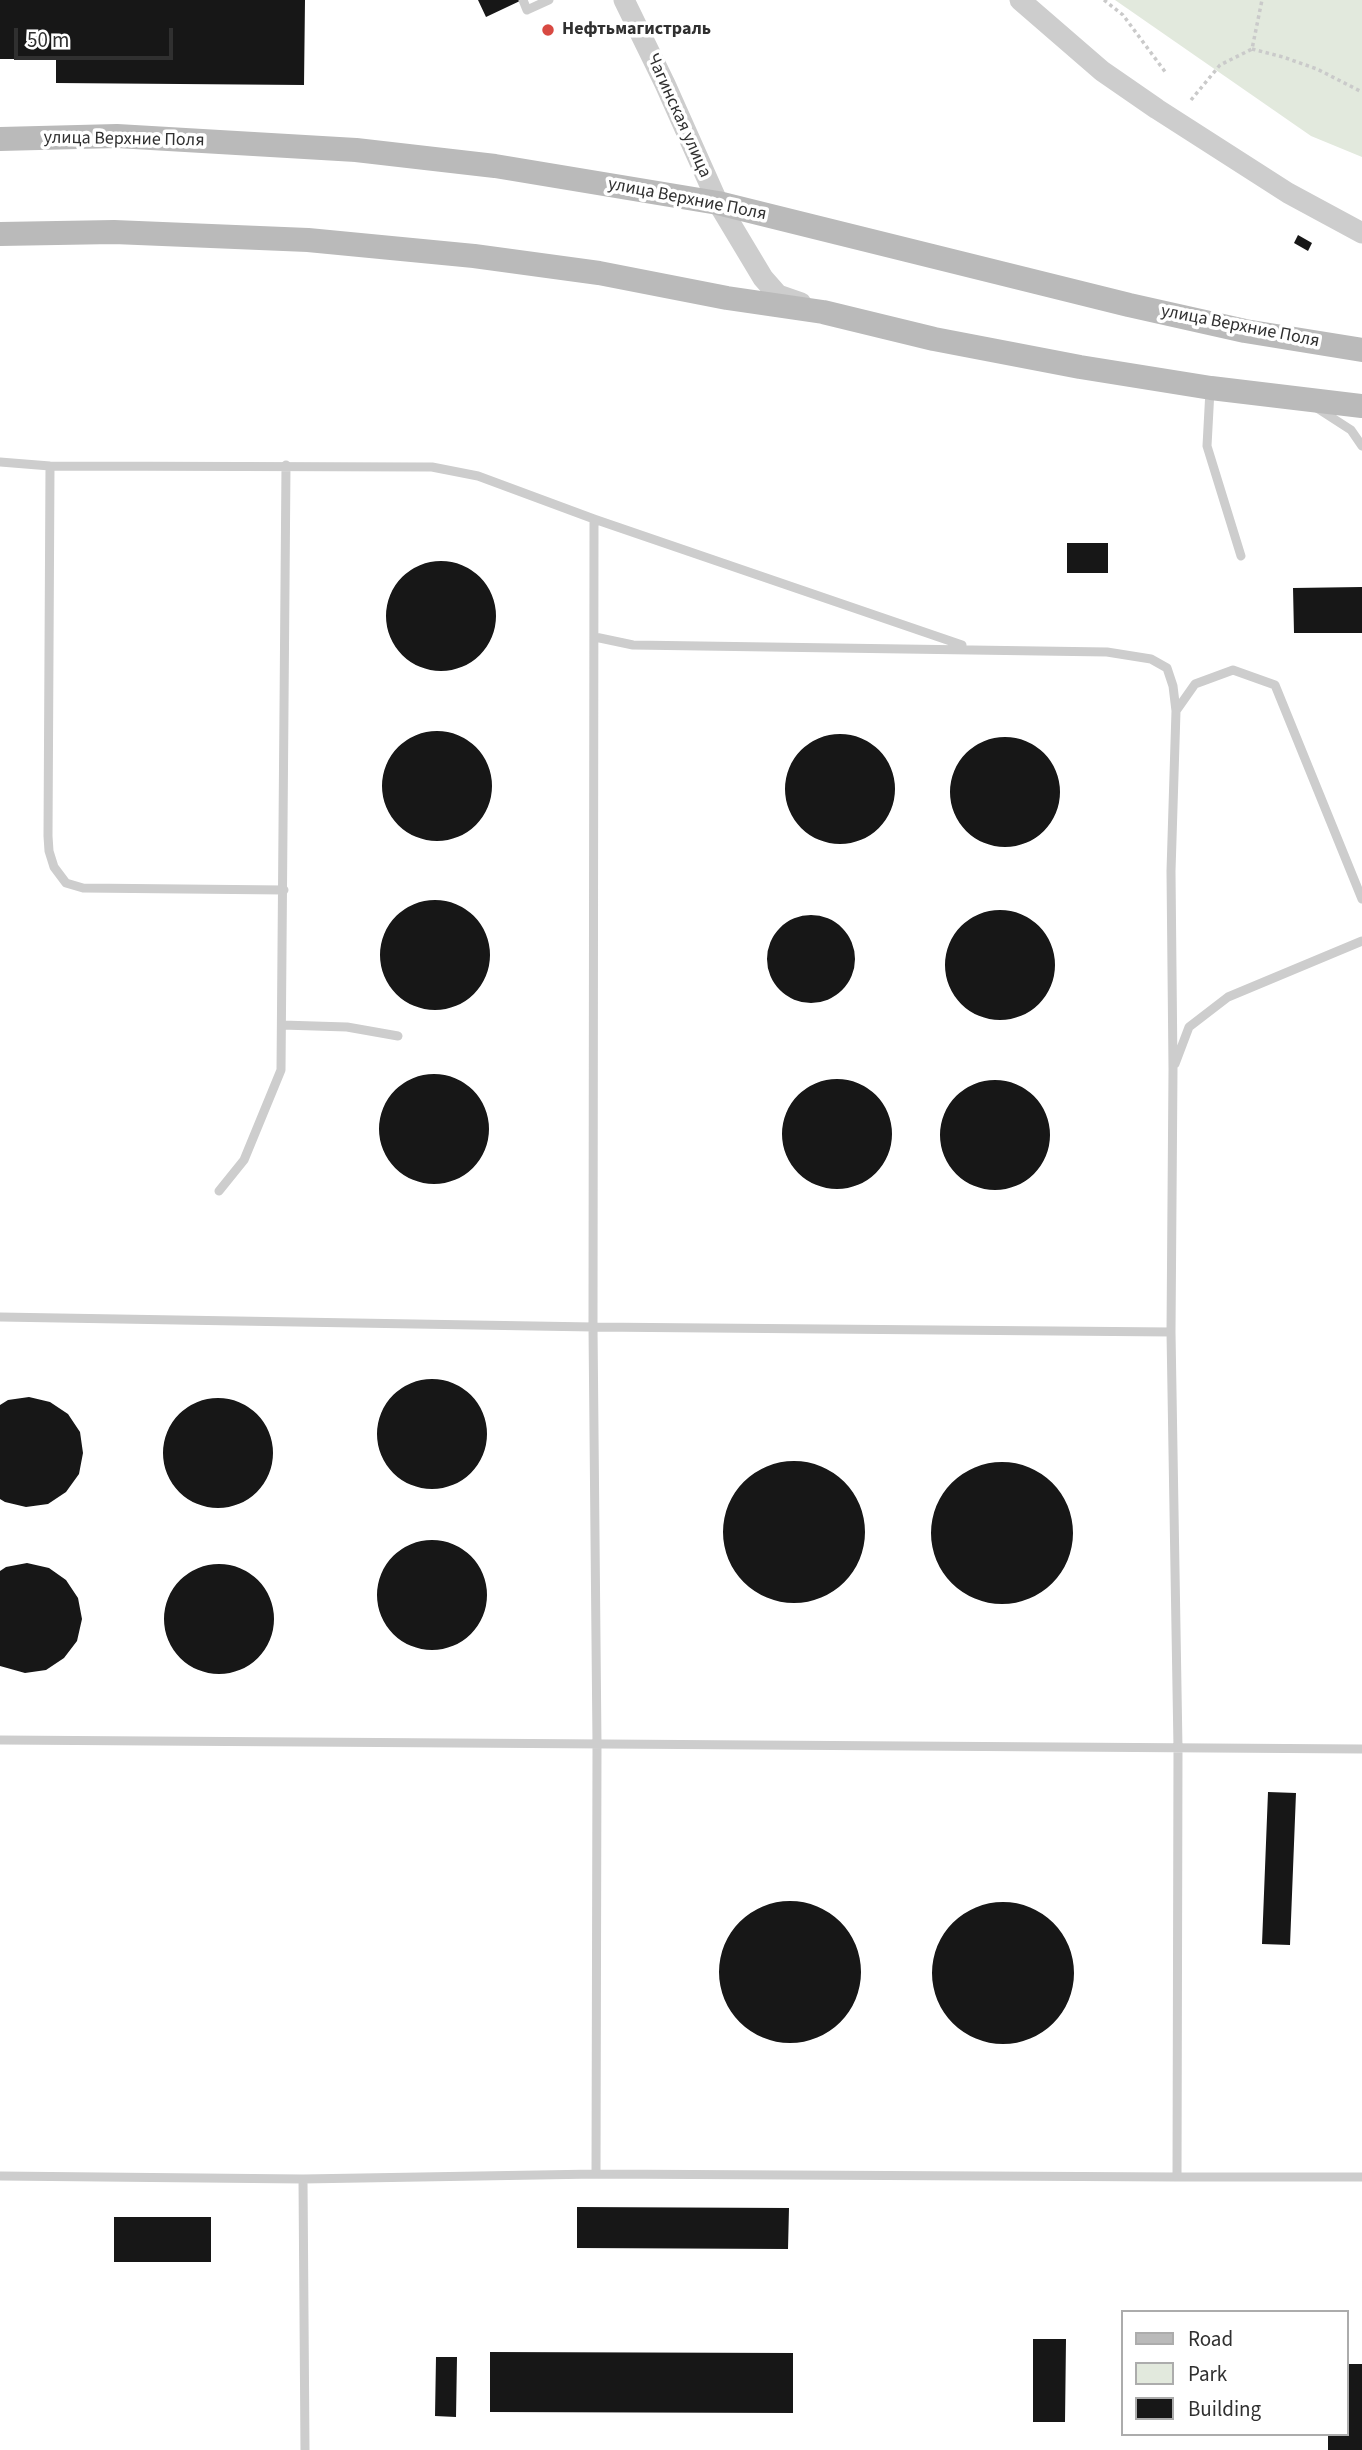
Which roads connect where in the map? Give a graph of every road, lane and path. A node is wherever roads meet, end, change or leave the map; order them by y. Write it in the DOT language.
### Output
graph roads {
  1 [pos="523,0"];
  2 [pos="549,0"];
  3 [pos="1020,0"];
  4 [pos="1104,0"];
  5 [pos="1262,0"];
  6 [pos="620,3"];
  7 [pos="1252,50"];
  8 [pos="1166,73"];
  9 [pos="1362,92"];
  10 [pos="1191,100"];
  11 [pos="0,139"];
  12 [pos="718,203"];
  13 [pos="1362,233"];
  14 [pos="0,234"];
  15 [pos="823,312"];
  16 [pos="1362,350"];
  17 [pos="1211,388"];
  18 [pos="1307,401"];
  19 [pos="1362,406"];
  20 [pos="1362,446"];
  21 [pos="0,462"];
  22 [pos="286,465"];
  23 [pos="50,466"];
  24 [pos="594,519"];
  25 [pos="1241,556"];
  26 [pos="595,637"];
  27 [pos="971,648"];
  28 [pos="1175,711"];
  29 [pos="284,890"];
  30 [pos="1362,899"];
  31 [pos="1362,941"];
  32 [pos="282,1025"];
  33 [pos="398,1036"];
  34 [pos="1173,1069"];
  35 [pos="219,1191"];
  36 [pos="0,1317"];
  37 [pos="593,1327"];
  38 [pos="1171,1332"];
  39 [pos="0,1740"];
  40 [pos="597,1744"];
  41 [pos="1178,1748"];
  42 [pos="1362,1749"];
  43 [pos="596,2174"];
  44 [pos="0,2176"];
  45 [pos="1177,2177"];
  46 [pos="1362,2177"];
  47 [pos="303,2179"];
  48 [pos="305,2450"];
  1 -- 2 [label="lane"];
  3 -- 13 [label="street"];
  4 -- 8 [label="path"];
  5 -- 7 [label="path"];
  6 -- 12 [label="street, Чагинская улица"];
  7 -- 9 [label="path"];
  7 -- 10 [label="path"];
  11 -- 12 [label="main road, улица Верхние Поля"];
  12 -- 15 [label="street, Чагинская улица"];
  12 -- 16 [label="main road, улица Верхние Поля"];
  14 -- 15 [label="main road"];
  15 -- 17 [label="main road"];
  17 -- 18 [label="main road"];
  17 -- 25 [label="lane"];
  18 -- 19 [label="main road"];
  18 -- 20 [label="lane"];
  21 -- 23 [label="lane"];
  22 -- 23 [label="lane"];
  22 -- 24 [label="lane"];
  22 -- 29 [label="lane"];
  23 -- 29 [label="lane"];
  24 -- 26 [label="lane"];
  24 -- 27 [label="lane"];
  26 -- 27 [label="lane"];
  26 -- 37 [label="lane"];
  27 -- 28 [label="lane"];
  28 -- 30 [label="lane"];
  28 -- 34 [label="lane"];
  29 -- 32 [label="lane"];
  31 -- 34 [label="lane"];
  32 -- 33 [label="lane"];
  32 -- 35 [label="lane"];
  34 -- 38 [label="lane"];
  36 -- 37 [label="lane"];
  37 -- 38 [label="lane"];
  37 -- 40 [label="lane"];
  38 -- 41 [label="lane"];
  39 -- 40 [label="lane"];
  40 -- 41 [label="lane"];
  40 -- 43 [label="lane"];
  41 -- 42 [label="lane"];
  41 -- 45 [label="lane"];
  43 -- 45 [label="lane"];
  43 -- 47 [label="lane"];
  44 -- 47 [label="lane"];
  45 -- 46 [label="lane"];
  47 -- 48 [label="lane"];
}
